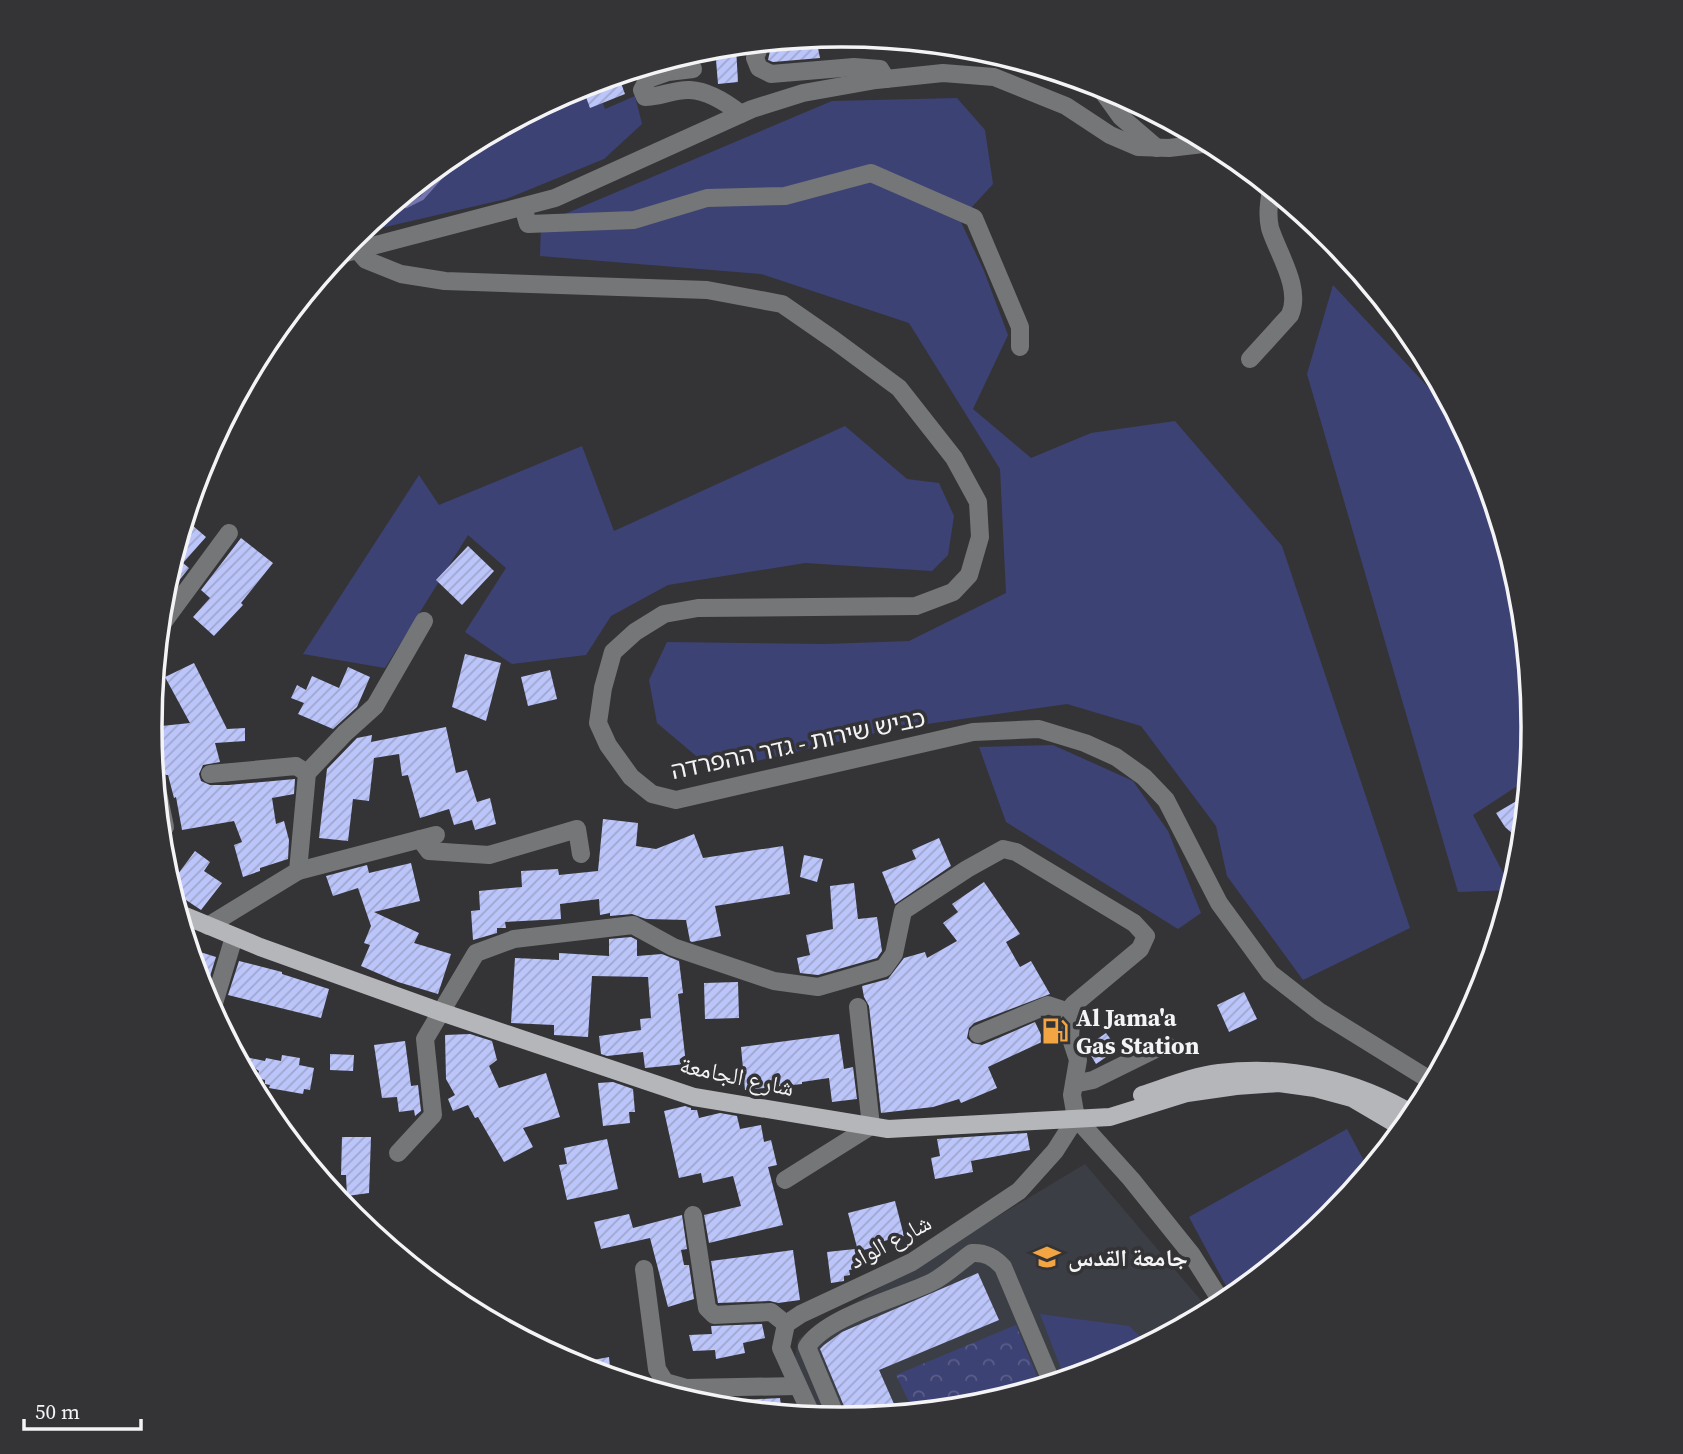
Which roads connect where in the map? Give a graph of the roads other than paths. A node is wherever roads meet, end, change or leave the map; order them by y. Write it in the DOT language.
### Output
graph roads {
  1 [pos="757,53"];
  2 [pos="694,69"];
  3 [pos="886,79"];
  4 [pos="1111,103"];
  5 [pos="741,114"];
  6 [pos="1192,145"];
  7 [pos="1157,148"];
  8 [pos="1269,199"];
  9 [pos="523,207"];
  10 [pos="359,248"];
  11 [pos="353,254"];
  12 [pos="1020,347"];
  13 [pos="1250,359"];
  14 [pos="229,533"];
  15 [pos="173,610"];
  16 [pos="424,621"];
  17 [pos="307,773"];
  18 [pos="210,774"];
  19 [pos="581,854"];
  20 [pos="298,871"];
  21 [pos="190,919"];
  22 [pos="208,926"];
  23 [pos="234,937"];
  24 [pos="217,995"];
  25 [pos="858,1007"];
  26 [pos="441,1012"];
  27 [pos="1072,1013"];
  28 [pos="978,1034"];
  29 [pos="1166,1044"];
  30 [pos="1424,1077"];
  31 [pos="1074,1084"];
  32 [pos="1404,1109"];
  33 [pos="1076,1118"];
  34 [pos="1394,1123"];
  35 [pos="870,1126"];
  36 [pos="398,1153"];
  37 [pos="785,1180"];
  38 [pos="693,1215"];
  39 [pos="644,1269"];
  40 [pos="1216,1294"];
  41 [pos="786,1324"];
  42 [pos="1048,1375"];
  43 [pos="798,1386"];
  44 [pos="807,1405"];
  45 [pos="831,1407"];
  1 -- 3 [label="street"];
  2 -- 5 [label="street"];
  3 -- 5 [label="street"];
  3 -- 7 [label="street"];
  4 -- 7 [label="street"];
  5 -- 9 [label="street"];
  6 -- 7 [label="street"];
  8 -- 13 [label="street"];
  9 -- 10 [label="street"];
  9 -- 12 [label="street"];
  11 -- 30 [label="street, כביש שירות - גדר ההפרדה"];
  14 -- 15 [label="street"];
  16 -- 17 [label="street"];
  17 -- 18 [label="street"];
  17 -- 20 [label="street"];
  19 -- 20 [label="street"];
  20 -- 22 [label="street"];
  21 -- 22 [label="main road, شارع الجامعة"];
  22 -- 23 [label="main road, شارع الجامعة"];
  23 -- 24 [label="street"];
  23 -- 26 [label="main road, شارع الجامعة"];
  25 -- 35 [label="street"];
  26 -- 27 [label="street"];
  26 -- 35 [label="main road, شارع الجامعة"];
  26 -- 36 [label="street"];
  27 -- 28 [label="street"];
  27 -- 31 [label="street"];
  29 -- 31 [label="street"];
  31 -- 33 [label="street"];
  32 -- 33 [label="main road"];
  33 -- 34 [label="main road"];
  33 -- 35 [label="main road, شارع الجامعة"];
  33 -- 40 [label="street"];
  33 -- 41 [label="street, شارع الواد"];
  35 -- 37 [label="street"];
  38 -- 41 [label="street"];
  39 -- 43 [label="street"];
  41 -- 43 [label="street"];
  42 -- 45 [label="street"];
  43 -- 44 [label="street"];
}
